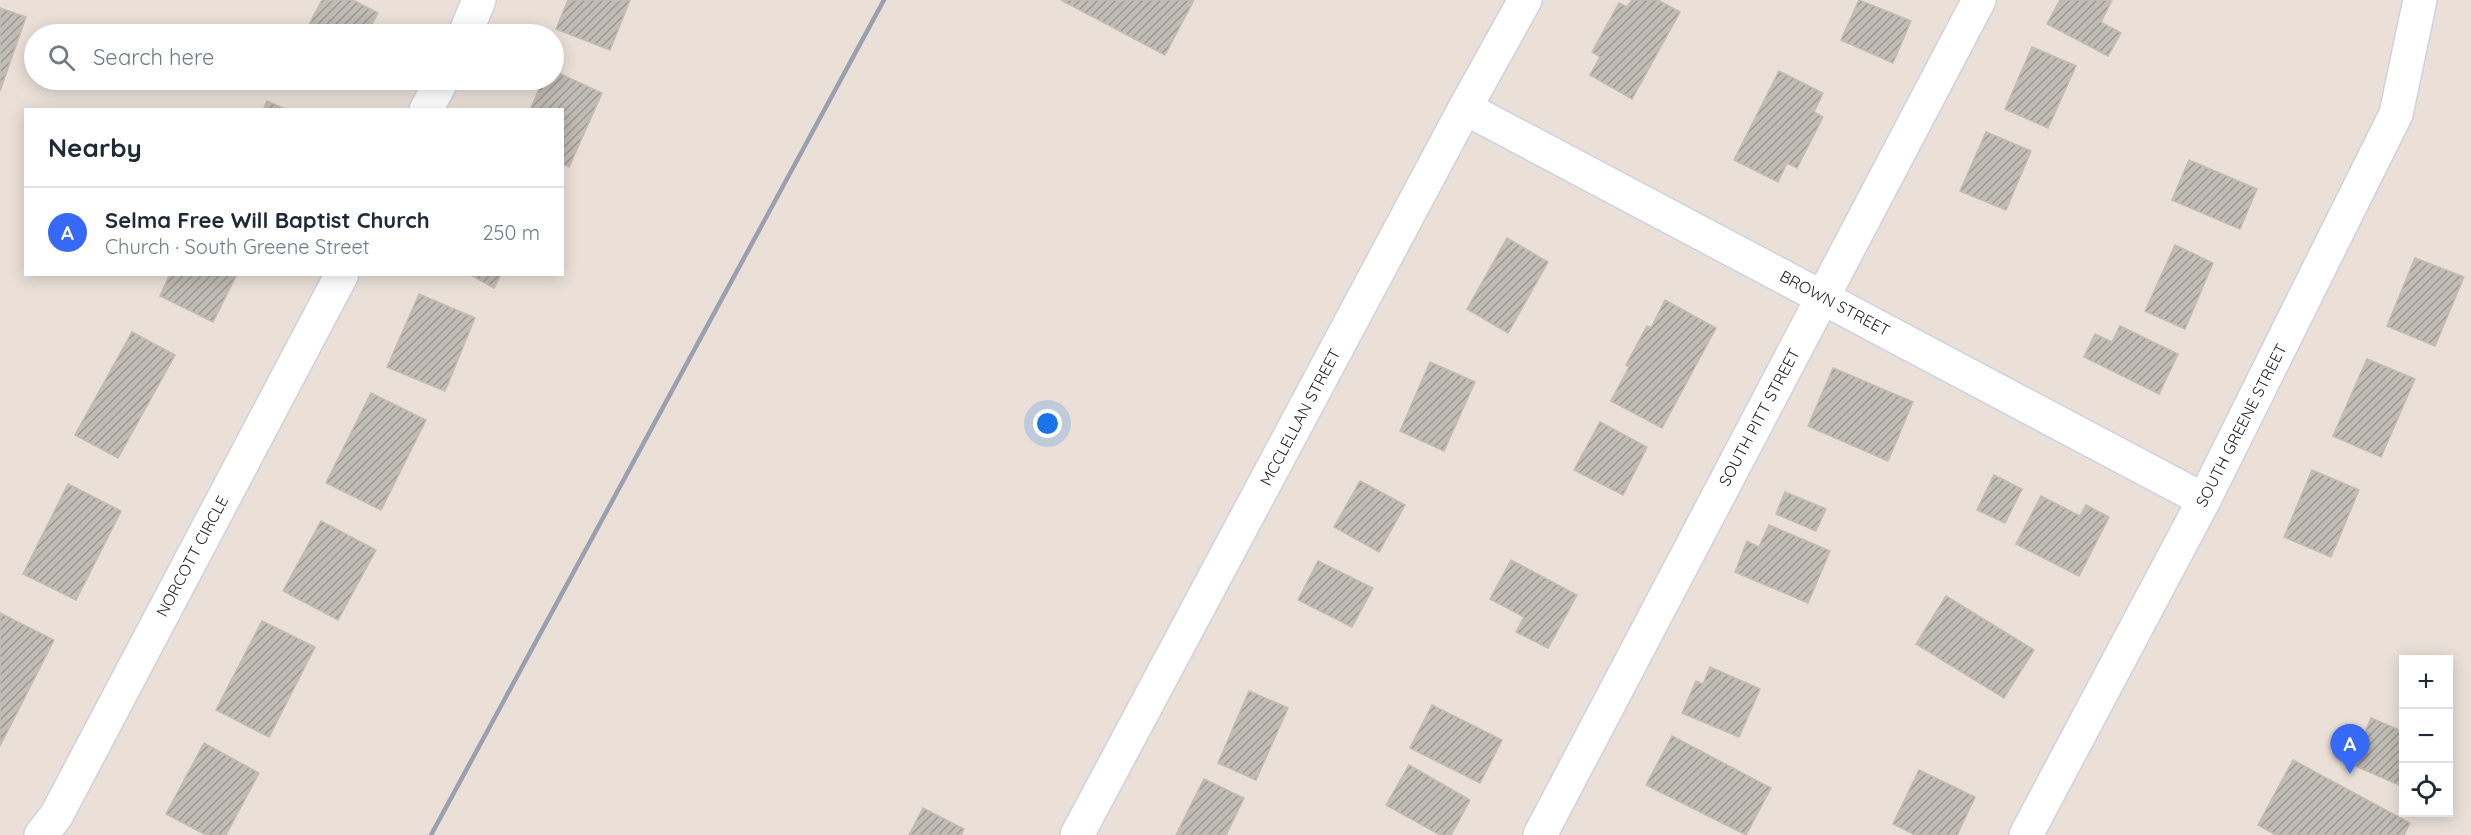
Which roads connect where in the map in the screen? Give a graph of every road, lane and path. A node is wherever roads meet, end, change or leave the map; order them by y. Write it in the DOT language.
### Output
graph roads {
  1 [pos="479,0"];
  2 [pos="1525,0"];
  3 [pos="1979,0"];
  4 [pos="2420,0"];
  5 [pos="469,24"];
  6 [pos="437,90"];
  7 [pos="427,108"];
  8 [pos="1465,108"];
  9 [pos="341,276"];
  10 [pos="1823,296"];
  11 [pos="2204,500"];
  12 [pos="41,835"];
  13 [pos="1077,835"];
  14 [pos="1540,835"];
  15 [pos="2026,835"];
  1 -- 5 [label="street"];
  2 -- 8 [label="street, MCCLELLAN STREET"];
  3 -- 10 [label="street, SOUTH PITT STREET"];
  4 -- 11 [label="street, SOUTH GREENE STREET"];
  6 -- 7 [label="street"];
  8 -- 10 [label="street, BROWN STREET"];
  8 -- 13 [label="street, MCCLELLAN STREET"];
  9 -- 12 [label="street, NORCOTT CIRCLE"];
  10 -- 11 [label="street, BROWN STREET"];
  10 -- 14 [label="street, SOUTH PITT STREET"];
  11 -- 15 [label="street, SOUTH GREENE STREET"];
}
